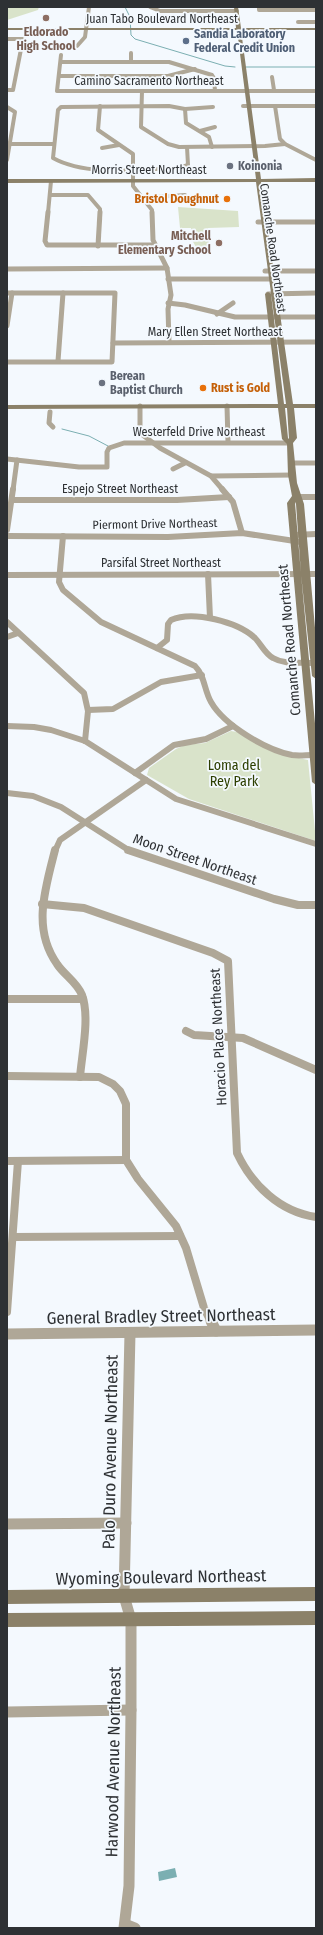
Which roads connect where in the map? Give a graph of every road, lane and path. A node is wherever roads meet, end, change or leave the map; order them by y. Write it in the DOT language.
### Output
graph roads {
  1 [pos="88,7"];
  2 [pos="150,7"];
  3 [pos="259,8"];
  4 [pos="234,9"];
  5 [pos="316,10"];
  6 [pos="298,22"];
  7 [pos="316,22"];
  8 [pos="7,30"];
  9 [pos="86,30"];
  10 [pos="236,30"];
  11 [pos="316,30"];
  12 [pos="7,39"];
  13 [pos="76,46"];
  14 [pos="131,53"];
  15 [pos="62,55"];
  16 [pos="61,62"];
  17 [pos="131,62"];
  18 [pos="195,69"];
  19 [pos="59,76"];
  20 [pos="272,76"];
  21 [pos="7,90"];
  22 [pos="273,90"];
  23 [pos="142,91"];
  24 [pos="215,91"];
  25 [pos="244,91"];
  26 [pos="316,91"];
  27 [pos="100,106"];
  28 [pos="141,106"];
  29 [pos="246,106"];
  30 [pos="275,106"];
  31 [pos="316,106"];
  32 [pos="7,107"];
  33 [pos="213,107"];
  34 [pos="185,109"];
  35 [pos="7,126"];
  36 [pos="12,126"];
  37 [pos="215,127"];
  38 [pos="200,131"];
  39 [pos="8,144"];
  40 [pos="54,144"];
  41 [pos="285,144"];
  42 [pos="119,145"];
  43 [pos="188,147"];
  44 [pos="212,147"];
  45 [pos="251,147"];
  46 [pos="102,148"];
  47 [pos="7,160"];
  48 [pos="316,160"];
  49 [pos="133,168"];
  50 [pos="133,180"];
  51 [pos="252,180"];
  52 [pos="259,180"];
  53 [pos="316,180"];
  54 [pos="7,181"];
  55 [pos="51,181"];
  56 [pos="50,195"];
  57 [pos="185,195"];
  58 [pos="142,198"];
  59 [pos="258,222"];
  60 [pos="265,222"];
  61 [pos="316,222"];
  62 [pos="154,245"];
  63 [pos="98,246"];
  64 [pos="167,268"];
  65 [pos="7,269"];
  66 [pos="265,271"];
  67 [pos="271,271"];
  68 [pos="316,271"];
  69 [pos="168,279"];
  70 [pos="269,279"];
  71 [pos="9,293"];
  72 [pos="64,293"];
  73 [pos="271,294"];
  74 [pos="316,294"];
  75 [pos="168,303"];
  76 [pos="233,303"];
  77 [pos="217,314"];
  78 [pos="8,317"];
  79 [pos="278,317"];
  80 [pos="316,317"];
  81 [pos="271,319"];
  82 [pos="7,326"];
  83 [pos="169,342"];
  84 [pos="278,342"];
  85 [pos="316,342"];
  86 [pos="114,343"];
  87 [pos="58,361"];
  88 [pos="7,362"];
  89 [pos="316,406"];
  90 [pos="7,407"];
  91 [pos="140,409"];
  92 [pos="228,409"];
  93 [pos="282,409"];
  94 [pos="291,409"];
  95 [pos="316,411"];
  96 [pos="7,412"];
  97 [pos="50,412"];
  98 [pos="53,428"];
  99 [pos="151,442"];
  100 [pos="228,442"];
  101 [pos="290,442"];
  102 [pos="7,459"];
  103 [pos="17,460"];
  104 [pos="185,463"];
  105 [pos="292,463"];
  106 [pos="316,463"];
  107 [pos="173,469"];
  108 [pos="293,475"];
  109 [pos="211,476"];
  110 [pos="229,497"];
  111 [pos="295,497"];
  112 [pos="316,497"];
  113 [pos="12,500"];
  114 [pos="7,530"];
  115 [pos="242,533"];
  116 [pos="316,534"];
  117 [pos="7,536"];
  118 [pos="63,536"];
  119 [pos="294,538"];
  120 [pos="303,538"];
  121 [pos="208,574"];
  122 [pos="301,574"];
  123 [pos="316,574"];
  124 [pos="7,575"];
  125 [pos="60,575"];
  126 [pos="301,614"];
  127 [pos="313,614"];
  128 [pos="210,618"];
  129 [pos="7,622"];
  130 [pos="18,633"];
  131 [pos="7,637"];
  132 [pos="157,648"];
  133 [pos="305,662"];
  134 [pos="315,663"];
  135 [pos="202,676"];
  136 [pos="316,676"];
  137 [pos="88,710"];
  138 [pos="7,726"];
  139 [pos="234,726"];
  140 [pos="85,741"];
  141 [pos="315,755"];
  142 [pos="135,773"];
  143 [pos="146,780"];
  144 [pos="316,782"];
  145 [pos="7,793"];
  146 [pos="85,821"];
  147 [pos="316,844"];
  148 [pos="42,904"];
  149 [pos="316,905"];
  150 [pos="7,999"];
  151 [pos="83,999"];
  152 [pos="186,1031"];
  153 [pos="232,1037"];
  154 [pos="316,1070"];
  155 [pos="7,1076"];
  156 [pos="80,1077"];
  157 [pos="126,1160"];
  158 [pos="7,1161"];
  159 [pos="18,1161"];
  160 [pos="316,1217"];
  161 [pos="180,1236"];
  162 [pos="13,1237"];
  163 [pos="7,1312"];
  164 [pos="316,1330"];
  165 [pos="216,1331"];
  166 [pos="130,1333"];
  167 [pos="7,1334"];
  168 [pos="126,1523"];
  169 [pos="7,1524"];
  170 [pos="316,1594"];
  171 [pos="124,1596"];
  172 [pos="7,1597"];
  173 [pos="316,1618"];
  174 [pos="7,1620"];
  175 [pos="131,1620"];
  176 [pos="131,1710"];
  177 [pos="7,1712"];
  178 [pos="128,1927"];
  1 -- 9 [label="street"];
  2 -- 4 [label="street"];
  3 -- 5 [label="street"];
  4 -- 10 [label="street, Comanche Road Northeast"];
  6 -- 7 [label="street"];
  8 -- 9 [label="street, Juan Tabo Boulevard Northeast"];
  9 -- 10 [label="street, Juan Tabo Boulevard Northeast"];
  9 -- 13 [label="street"];
  10 -- 11 [label="street, Juan Tabo Boulevard Northeast"];
  10 -- 25 [label="street, Comanche Road Northeast"];
  12 -- 21 [label="street"];
  14 -- 17 [label="street"];
  15 -- 16 [label="street"];
  16 -- 17 [label="street"];
  16 -- 19 [label="street"];
  17 -- 18 [label="street"];
  18 -- 19 [label="street"];
  18 -- 24 [label="street"];
  19 -- 23 [label="street, Camino Sacramento Northeast"];
  20 -- 22 [label="street"];
  22 -- 25 [label="street, Camino Sacramento Northeast"];
  22 -- 26 [label="street, Camino Sacramento Northeast"];
  23 -- 24 [label="street, Camino Sacramento Northeast"];
  23 -- 28 [label="street"];
  24 -- 25 [label="street, Camino Sacramento Northeast"];
  25 -- 29 [label="street, Comanche Road Northeast"];
  27 -- 28 [label="street"];
  27 -- 40 [label="street"];
  27 -- 42 [label="street"];
  28 -- 34 [label="street"];
  28 -- 43 [label="street"];
  29 -- 30 [label="street"];
  29 -- 45 [label="street, Comanche Road Northeast"];
  30 -- 31 [label="street"];
  30 -- 41 [label="street"];
  32 -- 36 [label="street"];
  33 -- 34 [label="street"];
  34 -- 38 [label="street"];
  35 -- 36 [label="street"];
  36 -- 39 [label="street"];
  37 -- 38 [label="street"];
  38 -- 44 [label="street"];
  39 -- 40 [label="street"];
  39 -- 47 [label="street"];
  40 -- 49 [label="street"];
  41 -- 45 [label="street"];
  41 -- 48 [label="street"];
  42 -- 46 [label="street"];
  42 -- 49 [label="street"];
  43 -- 44 [label="street"];
  43 -- 49 [label="street"];
  44 -- 45 [label="street"];
  45 -- 51 [label="street, Comanche Road Northeast"];
  45 -- 52 [label="street, Comanche Road Northeast"];
  49 -- 50 [label="street"];
  50 -- 51 [label="street, Morris Street Northeast"];
  50 -- 55 [label="street, Morris Street Northeast"];
  50 -- 58 [label="street"];
  51 -- 52 [label="street, Morris Street Northeast"];
  51 -- 59 [label="street, Comanche Road Northeast"];
  52 -- 53 [label="street, Morris Street Northeast"];
  52 -- 60 [label="street, Comanche Road Northeast"];
  54 -- 55 [label="street, Morris Street Northeast"];
  55 -- 56 [label="street"];
  56 -- 63 [label="street"];
  56 -- 63 [label="street"];
  57 -- 58 [label="street"];
  58 -- 62 [label="street"];
  59 -- 60 [label="street"];
  59 -- 66 [label="street, Comanche Road Northeast"];
  60 -- 61 [label="street"];
  60 -- 67 [label="street, Comanche Road Northeast"];
  62 -- 63 [label="street"];
  62 -- 64 [label="street"];
  64 -- 65 [label="street"];
  64 -- 69 [label="street"];
  66 -- 67 [label="street"];
  66 -- 70 [label="street, Comanche Road Northeast"];
  67 -- 68 [label="street"];
  67 -- 70 [label="street, Comanche Road Northeast"];
  69 -- 70 [label="street"];
  69 -- 75 [label="street"];
  70 -- 73 [label="street, Comanche Road Northeast"];
  71 -- 72 [label="street"];
  71 -- 78 [label="street"];
  72 -- 86 [label="street"];
  72 -- 87 [label="street"];
  73 -- 74 [label="street"];
  73 -- 79 [label="street, Comanche Road Northeast"];
  73 -- 81 [label="street, Comanche Road Northeast"];
  75 -- 77 [label="street"];
  75 -- 83 [label="street"];
  76 -- 77 [label="street"];
  77 -- 81 [label="street"];
  78 -- 82 [label="street"];
  79 -- 80 [label="street"];
  79 -- 81 [label="street"];
  79 -- 84 [label="street, Comanche Road Northeast"];
  81 -- 84 [label="street, Comanche Road Northeast"];
  83 -- 84 [label="street, Mary Ellen Street Northeast"];
  83 -- 86 [label="street, Mary Ellen Street Northeast"];
  84 -- 85 [label="street, Mary Ellen Street Northeast"];
  84 -- 93 [label="street, Comanche Road Northeast"];
  84 -- 94 [label="street, Comanche Road Northeast"];
  86 -- 87 [label="street"];
  87 -- 88 [label="street"];
  89 -- 94 [label="street"];
  90 -- 91 [label="street"];
  91 -- 92 [label="street"];
  91 -- 97 [label="street"];
  91 -- 99 [label="street"];
  92 -- 93 [label="street"];
  92 -- 100 [label="street"];
  93 -- 94 [label="street"];
  93 -- 101 [label="street, Comanche Road Northeast"];
  94 -- 95 [label="street"];
  94 -- 101 [label="street, Comanche Road Northeast"];
  96 -- 97 [label="street"];
  97 -- 98 [label="street"];
  99 -- 100 [label="street, Westerfeld Drive Northeast"];
  99 -- 103 [label="street, Westerfeld Drive Northeast"];
  99 -- 104 [label="street"];
  100 -- 101 [label="street, Westerfeld Drive Northeast"];
  101 -- 105 [label="street, Comanche Road Northeast"];
  102 -- 103 [label="street, Westerfeld Drive Northeast"];
  103 -- 113 [label="street"];
  104 -- 107 [label="street"];
  104 -- 109 [label="street"];
  105 -- 106 [label="street"];
  105 -- 108 [label="street, Comanche Road Northeast"];
  108 -- 109 [label="street"];
  108 -- 111 [label="street, Comanche Road Northeast"];
  109 -- 110 [label="street"];
  110 -- 113 [label="street, Espejo Street Northeast"];
  110 -- 115 [label="street"];
  111 -- 112 [label="street"];
  111 -- 119 [label="street, Comanche Road Northeast"];
  111 -- 120 [label="street, Comanche Road Northeast"];
  113 -- 114 [label="street"];
  115 -- 118 [label="street, Piermont Drive Northeast"];
  115 -- 119 [label="street, Piermont Drive Northeast"];
  116 -- 120 [label="street, Piermont Drive Northeast"];
  117 -- 118 [label="street, Piermont Drive Northeast"];
  118 -- 125 [label="street"];
  119 -- 120 [label="street, Piermont Drive Northeast"];
  119 -- 122 [label="street, Comanche Road Northeast"];
  120 -- 122 [label="street, Comanche Road Northeast"];
  121 -- 122 [label="street, Parsifal Street Northeast"];
  121 -- 125 [label="street, Parsifal Street Northeast"];
  121 -- 128 [label="street"];
  122 -- 123 [label="street, Parsifal Street Northeast"];
  122 -- 126 [label="street, Comanche Road Northeast"];
  122 -- 127 [label="street, Comanche Road Northeast"];
  124 -- 125 [label="street, Parsifal Street Northeast"];
  125 -- 132 [label="street"];
  126 -- 127 [label="street"];
  126 -- 133 [label="street, Comanche Road Northeast"];
  127 -- 134 [label="street, Comanche Road Northeast"];
  128 -- 132 [label="street"];
  128 -- 133 [label="street"];
  129 -- 130 [label="street"];
  130 -- 131 [label="street"];
  130 -- 137 [label="street"];
  132 -- 135 [label="street"];
  133 -- 134 [label="street"];
  133 -- 141 [label="street, Comanche Road Northeast"];
  134 -- 136 [label="street, Comanche Road Northeast"];
  135 -- 137 [label="street"];
  135 -- 139 [label="street"];
  137 -- 140 [label="street"];
  138 -- 140 [label="street"];
  139 -- 141 [label="street"];
  139 -- 142 [label="street"];
  140 -- 142 [label="street"];
  141 -- 144 [label="street, Comanche Road Northeast"];
  142 -- 143 [label="street"];
  143 -- 146 [label="street"];
  143 -- 147 [label="street"];
  145 -- 146 [label="street, Moon Street Northeast"];
  146 -- 148 [label="street"];
  146 -- 149 [label="street, Moon Street Northeast"];
  148 -- 151 [label="street"];
  148 -- 153 [label="street, Horacio Place Northeast"];
  150 -- 151 [label="street"];
  151 -- 156 [label="street"];
  152 -- 153 [label="street"];
  153 -- 154 [label="street"];
  153 -- 160 [label="street, Horacio Place Northeast"];
  155 -- 156 [label="street"];
  156 -- 157 [label="street"];
  157 -- 159 [label="street"];
  157 -- 161 [label="street"];
  158 -- 159 [label="street"];
  159 -- 162 [label="street"];
  161 -- 162 [label="street"];
  161 -- 165 [label="street"];
  162 -- 163 [label="street"];
  164 -- 165 [label="street, General Bradley Street Northeast"];
  165 -- 166 [label="street, General Bradley Street Northeast"];
  166 -- 167 [label="street, General Bradley Street Northeast"];
  166 -- 168 [label="street, Palo Duro Avenue Northeast"];
  168 -- 169 [label="street"];
  168 -- 171 [label="street, Palo Duro Avenue Northeast"];
  170 -- 171 [label="street, Wyoming Boulevard Northeast"];
  171 -- 172 [label="street, Wyoming Boulevard Northeast"];
  171 -- 175 [label="street, Harwood Avenue Northeast"];
  173 -- 175 [label="street"];
  174 -- 175 [label="street"];
  175 -- 176 [label="street, Harwood Avenue Northeast"];
  176 -- 177 [label="street"];
  176 -- 178 [label="street, Harwood Avenue Northeast"];
}
